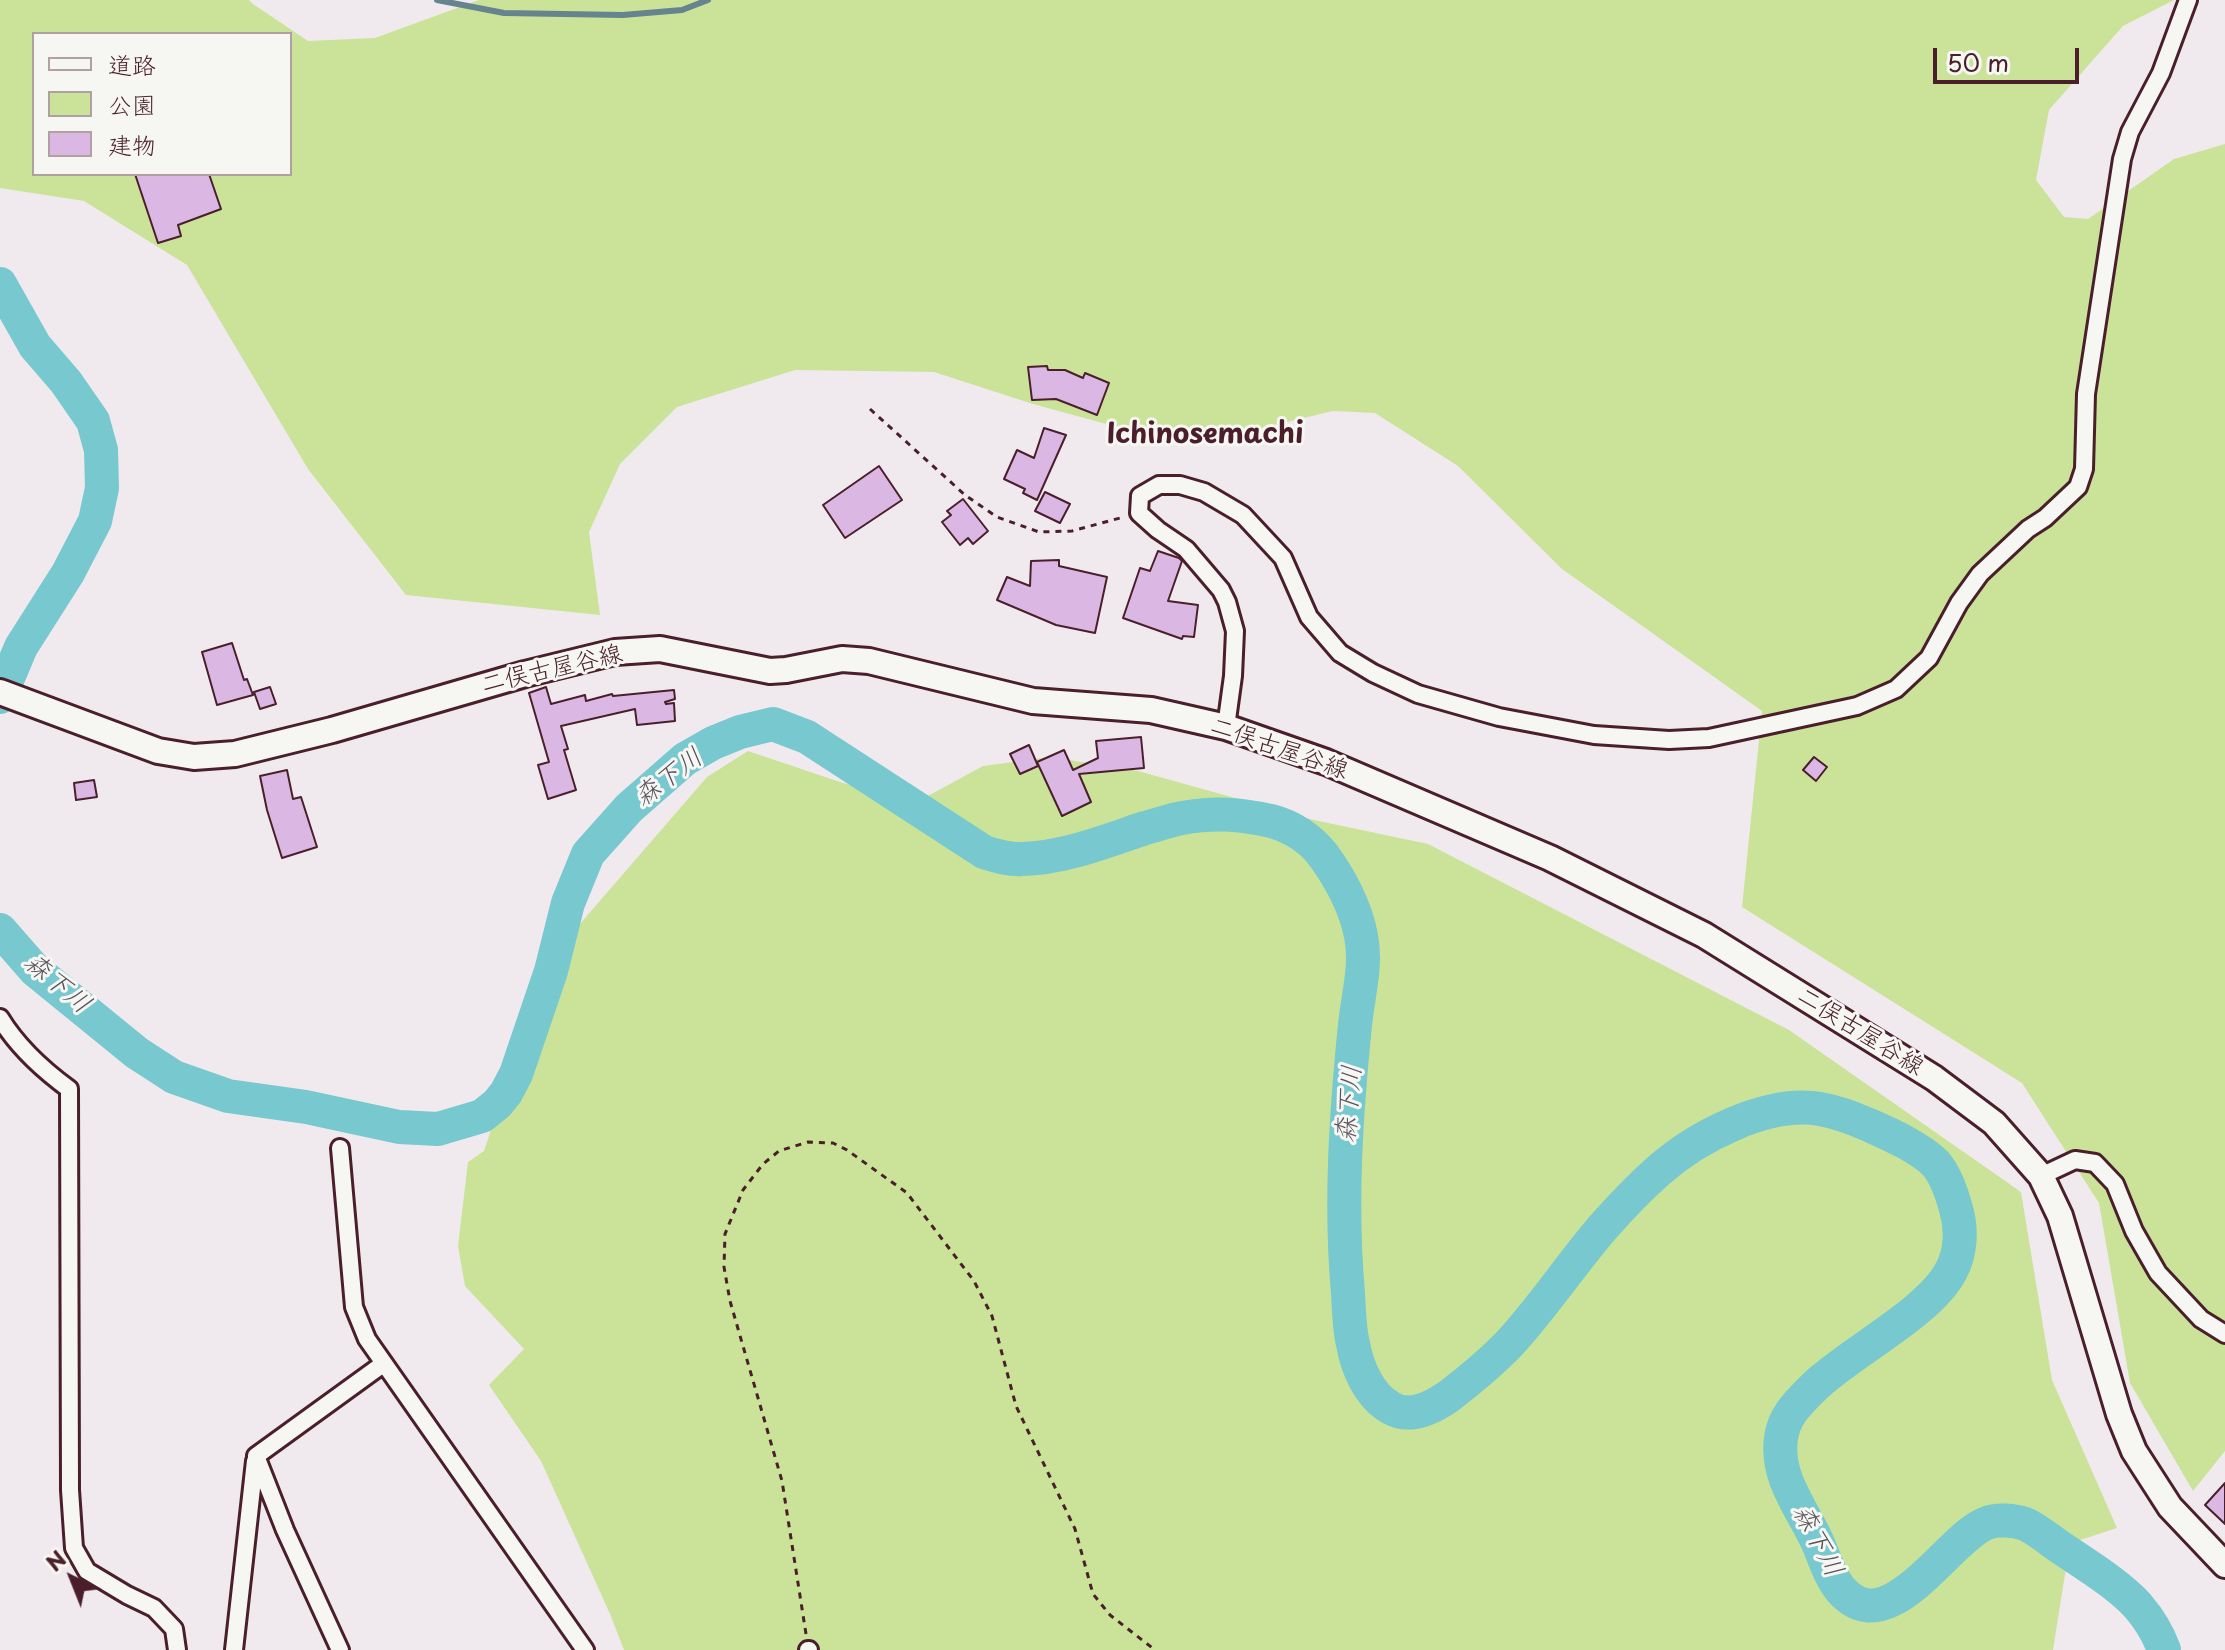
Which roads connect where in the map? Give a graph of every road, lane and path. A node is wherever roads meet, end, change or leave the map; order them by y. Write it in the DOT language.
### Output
graph roads {
  1 [pos="2188,0"];
  2 [pos="870,409"];
  3 [pos="1139,513"];
  4 [pos="0,692"];
  5 [pos="1226,727"];
  6 [pos="0,1018"];
  7 [pos="340,1148"];
  8 [pos="2041,1176"];
  9 [pos="2225,1334"];
  10 [pos="383,1364"];
  11 [pos="256,1456"];
  12 [pos="2225,1565"];
  13 [pos="177,1650"];
  14 [pos="234,1650"];
  15 [pos="340,1650"];
  16 [pos="585,1650"];
  17 [pos="808,1650"];
  18 [pos="1155,1650"];
  1 -- 3 [label="street"];
  2 -- 3 [label="path"];
  3 -- 5 [label="street"];
  4 -- 5 [label="main road, 二俣古屋谷線"];
  5 -- 8 [label="main road, 二俣古屋谷線"];
  6 -- 13 [label="street"];
  7 -- 10 [label="street"];
  8 -- 9 [label="street"];
  8 -- 12 [label="main road, 二俣古屋谷線"];
  10 -- 11 [label="street"];
  10 -- 16 [label="street"];
  11 -- 14 [label="street"];
  11 -- 15 [label="street"];
  17 -- 18 [label="path"];
}
